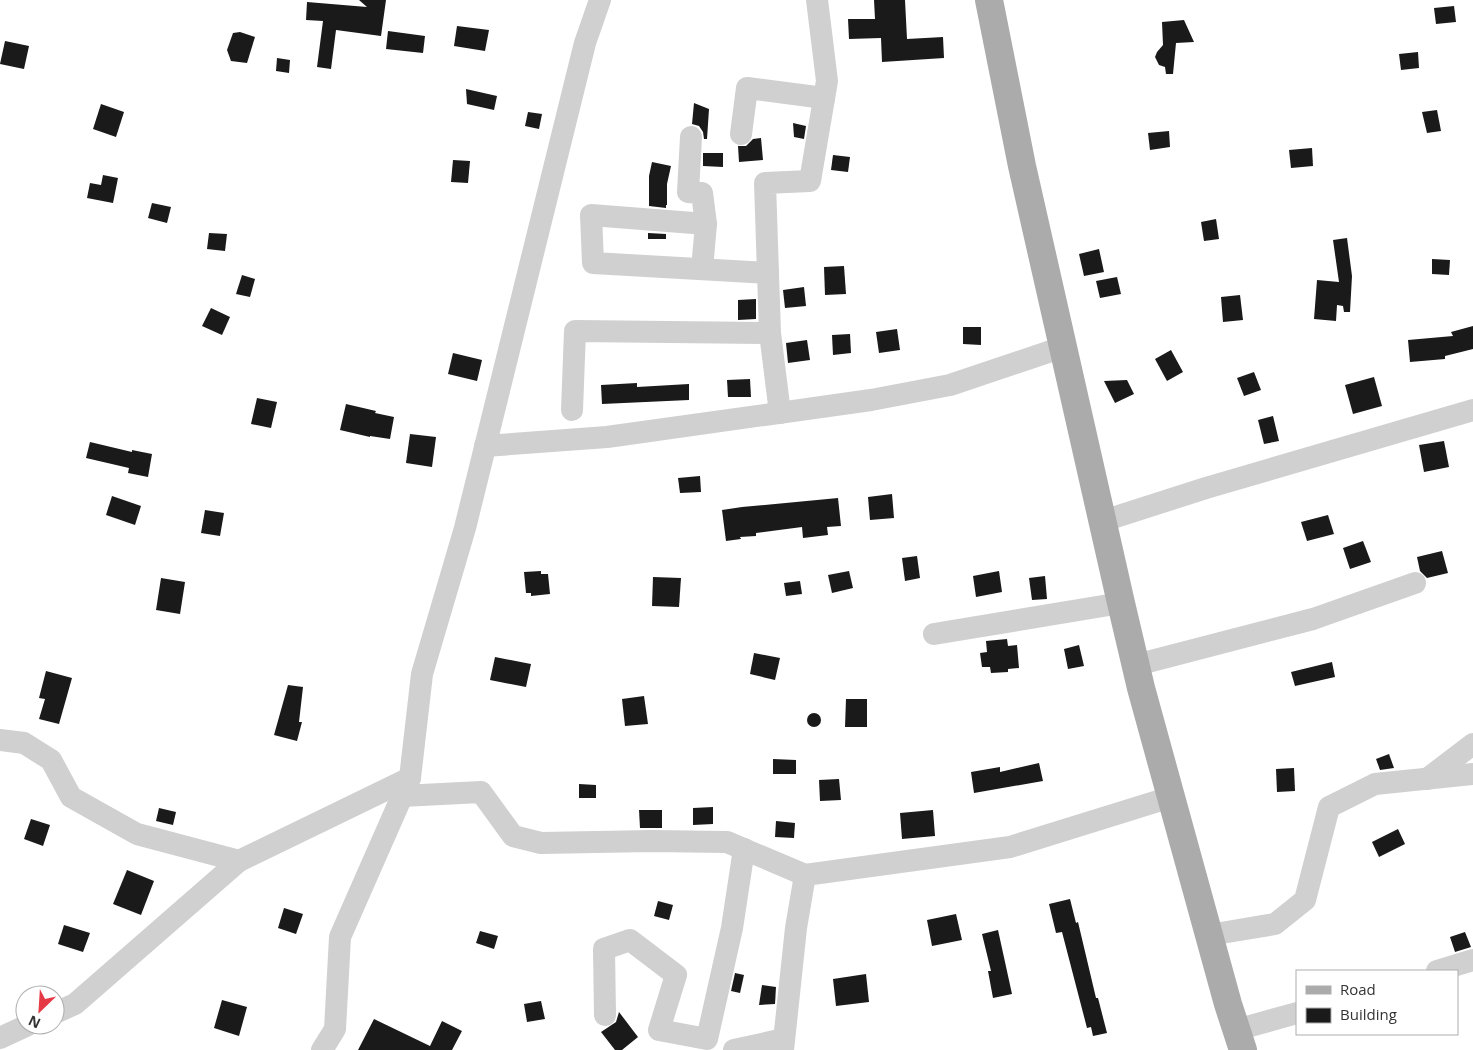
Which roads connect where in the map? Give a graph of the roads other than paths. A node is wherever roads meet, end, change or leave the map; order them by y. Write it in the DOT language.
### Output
graph roads {
  1 [pos="600,0"];
  2 [pos="817,0"];
  3 [pos="990,0"];
  4 [pos="824,98"];
  5 [pos="741,134"];
  6 [pos="691,138"];
  7 [pos="706,224"];
  8 [pos="702,270"];
  9 [pos="768,273"];
  10 [pos="770,333"];
  11 [pos="1063,347"];
  12 [pos="572,410"];
  13 [pos="1473,410"];
  14 [pos="780,413"];
  15 [pos="485,446"];
  16 [pos="1103,522"];
  17 [pos="1416,583"];
  18 [pos="1121,603"];
  19 [pos="934,634"];
  20 [pos="1136,665"];
  21 [pos="0,740"];
  22 [pos="1473,744"];
  23 [pos="1473,774"];
  24 [pos="1427,779"];
  25 [pos="406,787"];
  26 [pos="1171,797"];
  27 [pos="744,849"];
  28 [pos="239,861"];
  29 [pos="805,875"];
  30 [pos="1208,935"];
  31 [pos="1473,960"];
  32 [pos="1440,970"];
  33 [pos="65,1008"];
  34 [pos="1296,1013"];
  35 [pos="605,1015"];
  36 [pos="15,1031"];
  37 [pos="0,1038"];
  38 [pos="1240,1040"];
  39 [pos="784,1045"];
  40 [pos="322,1050"];
  41 [pos="734,1050"];
  1 -- 15 [label="street"];
  2 -- 4 [label="street"];
  3 -- 11 [label="main road"];
  4 -- 5 [label="street"];
  4 -- 9 [label="street"];
  6 -- 7 [label="street"];
  7 -- 8 [label="street"];
  7 -- 8 [label="street"];
  8 -- 9 [label="street"];
  9 -- 10 [label="street"];
  10 -- 12 [label="street"];
  10 -- 14 [label="street"];
  11 -- 14 [label="street"];
  11 -- 16 [label="main road"];
  13 -- 16 [label="street"];
  14 -- 15 [label="street"];
  15 -- 25 [label="street"];
  16 -- 18 [label="main road"];
  17 -- 20 [label="street"];
  18 -- 19 [label="street"];
  18 -- 20 [label="main road"];
  20 -- 26 [label="main road"];
  21 -- 28 [label="street"];
  22 -- 24 [label="street"];
  23 -- 24 [label="street"];
  24 -- 30 [label="street"];
  25 -- 27 [label="street"];
  25 -- 28 [label="street"];
  25 -- 40 [label="street"];
  26 -- 29 [label="street"];
  26 -- 30 [label="main road"];
  27 -- 29 [label="street"];
  27 -- 35 [label="street"];
  28 -- 33 [label="street"];
  29 -- 39 [label="street"];
  30 -- 38 [label="main road"];
  31 -- 32 [label="street"];
  34 -- 38 [label="street"];
  36 -- 37 [label="street"];
  39 -- 41 [label="street"];
}
